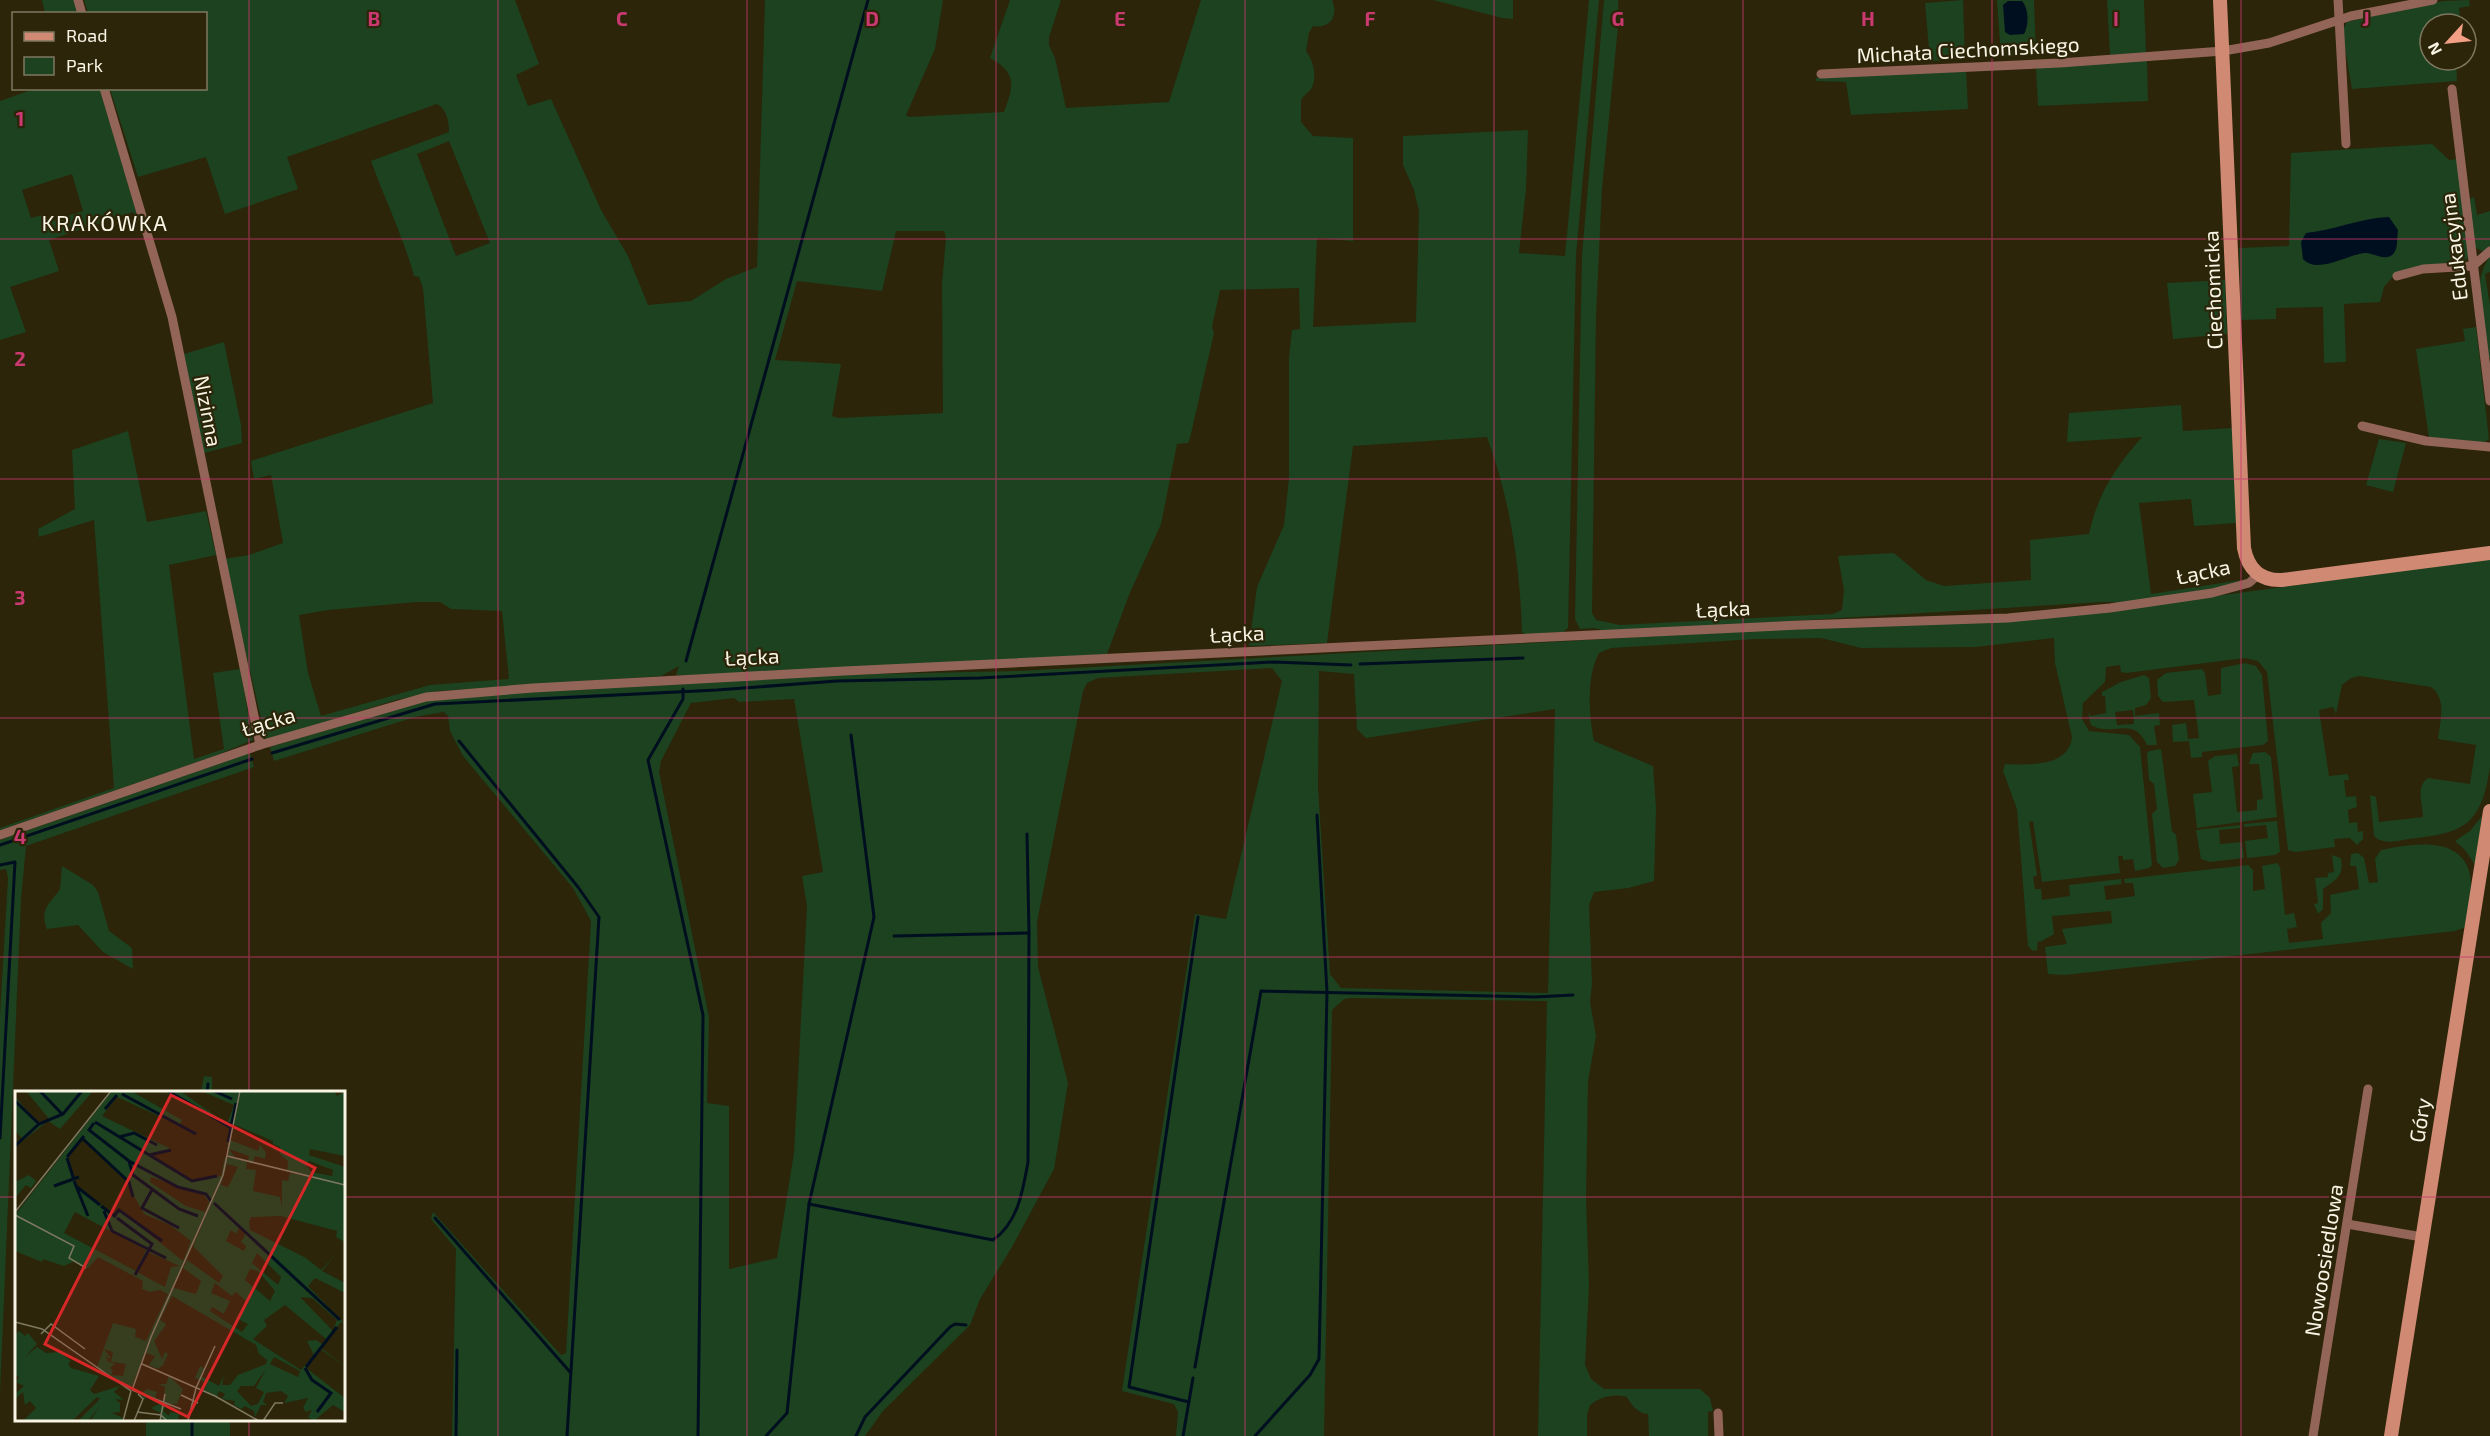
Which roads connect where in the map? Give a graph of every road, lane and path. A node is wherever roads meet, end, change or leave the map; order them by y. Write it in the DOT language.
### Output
graph roads {
  1 [pos="2220,0"];
  2 [pos="2338,0"];
  3 [pos="2433,0"];
  4 [pos="2338,20"];
  5 [pos="2223,51"];
  6 [pos="1821,74"];
  7 [pos="2452,88"];
  8 [pos="105,90"];
  9 [pos="2346,144"];
  10 [pos="2490,251"];
  11 [pos="2473,266"];
  12 [pos="2397,276"];
  13 [pos="2490,401"];
  14 [pos="2362,426"];
  15 [pos="2490,447"];
  16 [pos="2490,553"];
  17 [pos="2258,575"];
  18 [pos="260,745"];
  19 [pos="2490,811"];
  20 [pos="0,835"];
  21 [pos="2368,1089"];
  22 [pos="2347,1224"];
  23 [pos="2422,1237"];
  24 [pos="1718,1413"];
  25 [pos="1719,1436"];
  26 [pos="2313,1436"];
  27 [pos="2391,1436"];
  1 -- 5 [label="street, Ciechomicka"];
  2 -- 4 [label="street"];
  3 -- 4 [label="street, Michała Ciechomskiego"];
  4 -- 5 [label="street, Michała Ciechomskiego"];
  4 -- 9 [label="street"];
  5 -- 6 [label="street, Michała Ciechomskiego"];
  5 -- 17 [label="street, Ciechomicka"];
  7 -- 11 [label="street, Edukacyjna"];
  8 -- 18 [label="street, Nizinna"];
  10 -- 11 [label="street"];
  11 -- 12 [label="street"];
  11 -- 13 [label="street, Edukacyjna"];
  14 -- 15 [label="street"];
  16 -- 17 [label="street, Łącka"];
  17 -- 18 [label="street, Łącka"];
  18 -- 20 [label="street, Łącka"];
  19 -- 23 [label="street, Góry"];
  21 -- 22 [label="street, Nowoosiedlowa"];
  22 -- 23 [label="street"];
  22 -- 26 [label="street, Nowoosiedlowa"];
  23 -- 27 [label="street, Góry"];
  24 -- 25 [label="street"];
}
